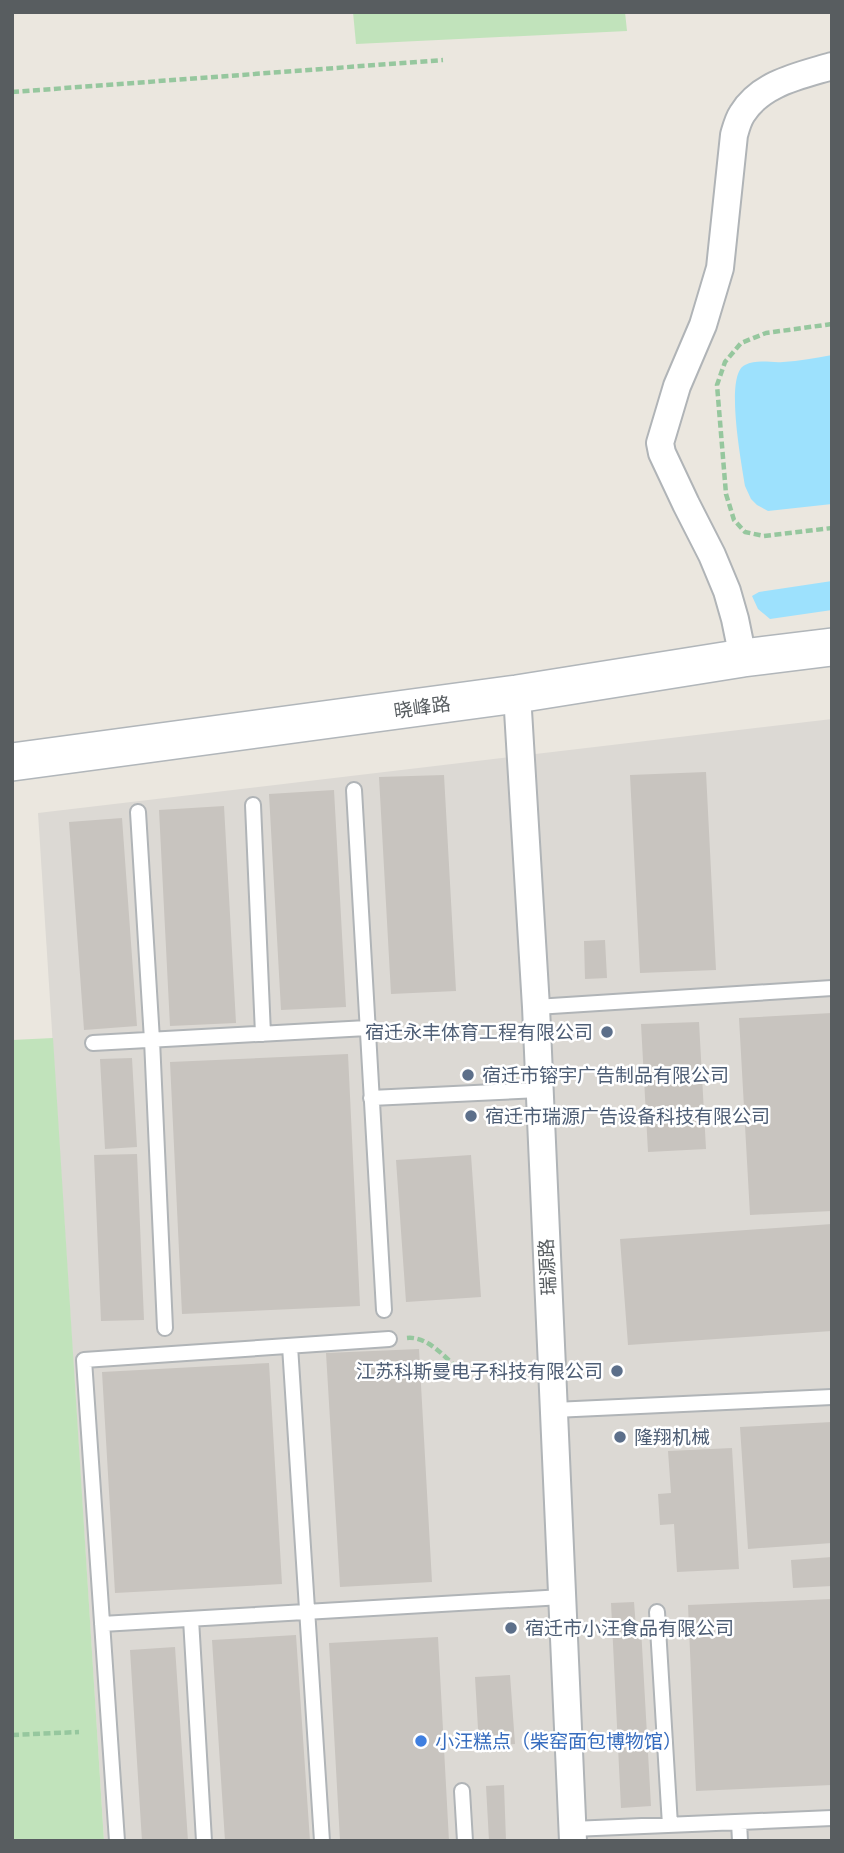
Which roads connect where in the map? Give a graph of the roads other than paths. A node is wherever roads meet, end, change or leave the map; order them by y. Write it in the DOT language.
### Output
graph roads {
  1 [pos="832,66"];
  2 [pos="832,647"];
  3 [pos="743,658"];
  4 [pos="517,694"];
  5 [pos="12,762"];
  6 [pos="354,790"];
  7 [pos="253,805"];
  8 [pos="138,812"];
  9 [pos="832,988"];
  10 [pos="536,1007"];
  11 [pos="367,1028"];
  12 [pos="263,1034"];
  13 [pos="152,1040"];
  14 [pos="93,1043"];
  15 [pos="539,1090"];
  16 [pos="371,1098"];
  17 [pos="384,1310"];
  18 [pos="165,1328"];
  19 [pos="389,1339"];
  20 [pos="290,1346"];
  21 [pos="832,1397"];
  22 [pos="554,1410"];
  23 [pos="562,1597"];
  24 [pos="308,1612"];
  25 [pos="657,1612"];
  26 [pos="191,1619"];
  27 [pos="102,1625"];
  28 [pos="462,1791"];
  29 [pos="832,1818"];
  30 [pos="739,1822"];
  31 [pos="670,1825"];
  32 [pos="573,1835"];
  33 [pos="117,1841"];
  34 [pos="204,1841"];
  35 [pos="322,1841"];
  36 [pos="465,1841"];
  37 [pos="740,1841"];
  1 -- 3 [label="street"];
  2 -- 3 [label="street, 晓峰路"];
  3 -- 4 [label="street, 晓峰路"];
  4 -- 5 [label="street, 晓峰路"];
  4 -- 10 [label="street, 瑞源路"];
  6 -- 11 [label="lane"];
  7 -- 12 [label="lane"];
  8 -- 13 [label="lane"];
  9 -- 10 [label="lane"];
  10 -- 15 [label="street, 瑞源路"];
  11 -- 12 [label="lane"];
  11 -- 16 [label="lane"];
  12 -- 13 [label="lane"];
  13 -- 14 [label="lane"];
  13 -- 18 [label="lane"];
  15 -- 16 [label="lane"];
  15 -- 22 [label="street, 瑞源路"];
  16 -- 17 [label="lane"];
  19 -- 20 [label="lane"];
  20 -- 24 [label="lane"];
  20 -- 27 [label="lane"];
  21 -- 22 [label="lane"];
  22 -- 23 [label="street, 瑞源路"];
  23 -- 24 [label="lane"];
  23 -- 32 [label="street, 瑞源路"];
  24 -- 26 [label="lane"];
  24 -- 35 [label="lane"];
  25 -- 31 [label="lane"];
  26 -- 27 [label="lane"];
  26 -- 34 [label="lane"];
  27 -- 33 [label="lane"];
  28 -- 36 [label="lane"];
  29 -- 30 [label="lane"];
  30 -- 31 [label="lane"];
  30 -- 37 [label="lane"];
  31 -- 32 [label="lane"];
}
